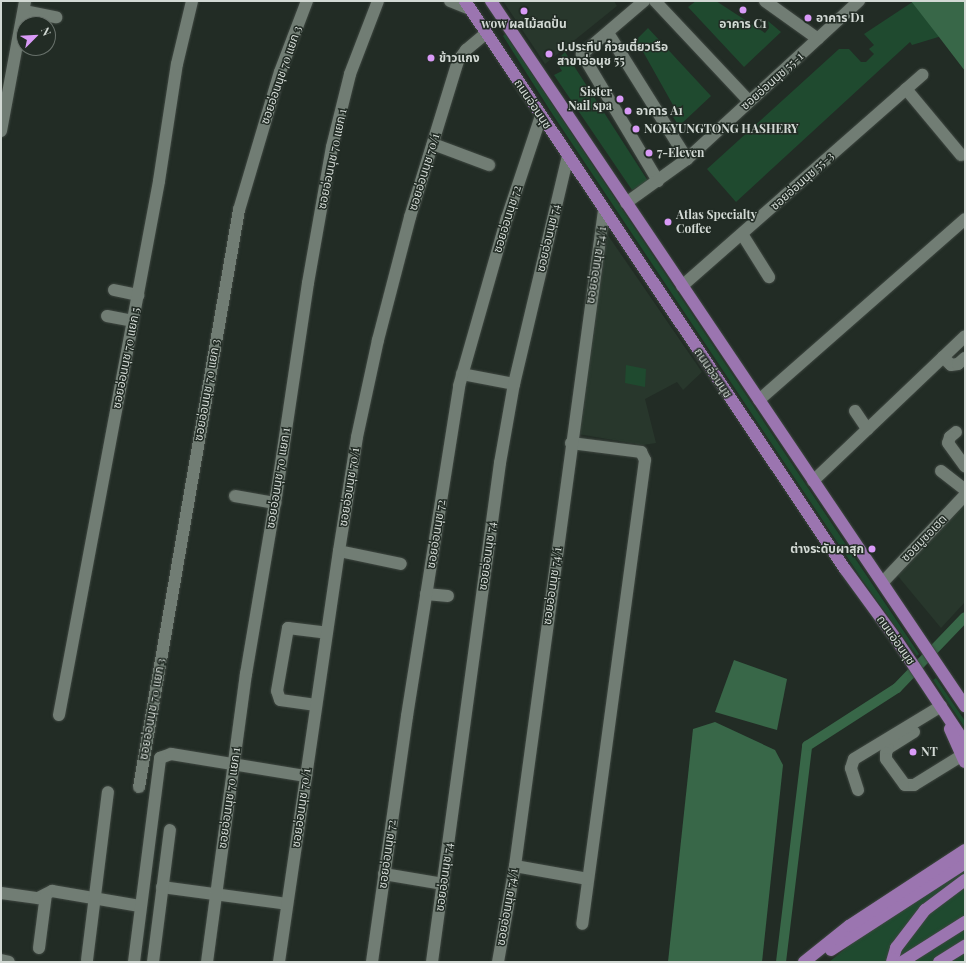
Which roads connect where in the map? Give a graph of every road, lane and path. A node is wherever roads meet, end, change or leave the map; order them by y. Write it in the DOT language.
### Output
graph roads {
  1 [pos="192,1"];
  2 [pos="307,1"];
  3 [pos="378,1"];
  4 [pos="450,1"];
  5 [pos="491,1"];
  6 [pos="644,1"];
  7 [pos="655,1"];
  8 [pos="765,1"];
  9 [pos="859,1"];
  10 [pos="467,5"];
  11 [pos="24,6"];
  12 [pos="53,16"];
  13 [pos="504,21"];
  14 [pos="486,33"];
  15 [pos="608,33"];
  16 [pos="818,39"];
  17 [pos="922,75"];
  18 [pos="6,83"];
  19 [pos="906,89"];
  20 [pos="749,101"];
  21 [pos="541,116"];
  22 [pos="1,131"];
  23 [pos="433,144"];
  24 [pos="568,154"];
  25 [pos="961,155"];
  26 [pos="687,159"];
  27 [pos="489,165"];
  28 [pos="658,181"];
  29 [pos="626,203"];
  30 [pos="604,210"];
  31 [pos="965,219"];
  32 [pos="742,234"];
  33 [pos="769,277"];
  34 [pos="682,286"];
  35 [pos="114,290"];
  36 [pos="138,295"];
  37 [pos="107,316"];
  38 [pos="133,321"];
  39 [pos="965,336"];
  40 [pos="943,357"];
  41 [pos="965,358"];
  42 [pos="462,374"];
  43 [pos="514,384"];
  44 [pos="759,400"];
  45 [pos="856,411"];
  46 [pos="867,429"];
  47 [pos="956,432"];
  48 [pos="571,443"];
  49 [pos="965,466"];
  50 [pos="941,471"];
  51 [pos="813,481"];
  52 [pos="965,490"];
  53 [pos="965,495"];
  54 [pos="235,496"];
  55 [pos="275,503"];
  56 [pos="339,551"];
  57 [pos="401,564"];
  58 [pos="883,582"];
  59 [pos="426,594"];
  60 [pos="448,596"];
  61 [pos="327,633"];
  62 [pos="316,705"];
  63 [pos="965,706"];
  64 [pos="941,707"];
  65 [pos="59,715"];
  66 [pos="914,732"];
  67 [pos="965,743"];
  68 [pos="963,759"];
  69 [pos="233,765"];
  70 [pos="306,776"];
  71 [pos="139,786"];
  72 [pos="858,790"];
  73 [pos="108,792"];
  74 [pos="170,830"];
  75 [pos="965,842"];
  76 [pos="965,850"];
  77 [pos="965,863"];
  78 [pos="515,866"];
  79 [pos="932,870"];
  80 [pos="384,874"];
  81 [pos="588,879"];
  82 [pos="965,880"];
  83 [pos="443,884"];
  84 [pos="162,887"];
  85 [pos="1,893"];
  86 [pos="216,893"];
  87 [pos="46,894"];
  88 [pos="95,898"];
  89 [pos="287,904"];
  90 [pos="140,906"];
  91 [pos="965,922"];
  92 [pos="582,924"];
  93 [pos="965,946"];
  94 [pos="39,948"];
  95 [pos="1,960"];
  96 [pos="87,960"];
  97 [pos="9,962"];
  98 [pos="134,962"];
  99 [pos="153,962"];
  100 [pos="207,962"];
  101 [pos="279,962"];
  102 [pos="372,962"];
  103 [pos="432,962"];
  104 [pos="498,962"];
  105 [pos="804,962"];
  106 [pos="817,962"];
  107 [pos="892,962"];
  108 [pos="902,962"];
  109 [pos="939,962"];
  1 -- 36 [label="street, ซอยอ่อนนุช 70 แยก 5"];
  2 -- 71 [label="street, ซอยอ่อนนุช 70 แยก 3"];
  3 -- 55 [label="street, ซอยอ่อนนุช 70 แยก 1"];
  4 -- 10 [label="street"];
  5 -- 13 [label="main road, ถนนอ่อนนุช"];
  6 -- 15 [label="street"];
  7 -- 20 [label="street"];
  8 -- 16 [label="street"];
  9 -- 16 [label="street, ซอยอ่อนนุช 55-1"];
  10 -- 14 [label="main road, ถนนอ่อนนุช"];
  11 -- 12 [label="street"];
  11 -- 18 [label="street"];
  13 -- 14 [label="main road"];
  13 -- 29 [label="main road, ถนนอ่อนนุช"];
  14 -- 21 [label="main road, ถนนอ่อนนุช"];
  14 -- 23 [label="street, ซอยอ่อนนุช 70/1"];
  15 -- 26 [label="street"];
  15 -- 28 [label="street"];
  16 -- 20 [label="street, ซอยอ่อนนุช 55-1"];
  17 -- 19 [label="street, ซอยอ่อนนุช 55-3"];
  18 -- 22 [label="street"];
  19 -- 25 [label="street"];
  19 -- 32 [label="street, ซอยอ่อนนุช 55-3"];
  20 -- 26 [label="street, ซอยอ่อนนุช 55-1"];
  21 -- 24 [label="main road, ถนนอ่อนนุช"];
  21 -- 42 [label="street, ซอยอ่อนนุช 72"];
  23 -- 27 [label="street"];
  23 -- 56 [label="street, ซอยอ่อนนุช 70/1"];
  24 -- 30 [label="main road, ถนนอ่อนนุช"];
  24 -- 43 [label="street, ซอยอ่อนนุช 74"];
  26 -- 28 [label="street, ซอยอ่อนนุช 55-1"];
  28 -- 29 [label="street, ซอยอ่อนนุช 55-1"];
  29 -- 34 [label="main road, ถนนอ่อนนุช"];
  30 -- 48 [label="street, ซอยอ่อนนุช 74/1"];
  30 -- 64 [label="main road, ถนนอ่อนนุช"];
  31 -- 44 [label="street"];
  32 -- 33 [label="street"];
  32 -- 34 [label="street, ซอยอ่อนนุช 55-3"];
  34 -- 44 [label="main road, ถนนอ่อนนุช"];
  35 -- 36 [label="street"];
  36 -- 38 [label="street, ซอยอ่อนนุช 70 แยก 5"];
  37 -- 38 [label="street"];
  38 -- 65 [label="street, ซอยอ่อนนุช 70 แยก 5"];
  39 -- 40 [label="street"];
  40 -- 41 [label="street"];
  40 -- 46 [label="street"];
  42 -- 43 [label="street"];
  42 -- 59 [label="street, ซอยอ่อนนุช 72"];
  43 -- 83 [label="street, ซอยอ่อนนุช 74"];
  44 -- 51 [label="main road, ถนนอ่อนนุช"];
  45 -- 46 [label="street"];
  46 -- 51 [label="street"];
  47 -- 49 [label="street"];
  48 -- 78 [label="street, ซอยอ่อนนุช 74/1"];
  48 -- 81 [label="street"];
  50 -- 52 [label="street"];
  51 -- 58 [label="main road, ถนนอ่อนนุช"];
  53 -- 58 [label="street, ซอยมูซอเฮต"];
  54 -- 55 [label="street"];
  55 -- 69 [label="street, ซอยอ่อนนุช 70 แยก 1"];
  56 -- 57 [label="street"];
  56 -- 61 [label="street, ซอยอ่อนนุช 70/1"];
  58 -- 63 [label="main road, ถนนอ่อนนุช"];
  59 -- 60 [label="street"];
  59 -- 80 [label="street, ซอยอ่อนนุช 72"];
  61 -- 62 [label="street, ซอยอ่อนนุช 70/1"];
  61 -- 62 [label="street"];
  62 -- 70 [label="street, ซอยอ่อนนุช 70/1"];
  64 -- 67 [label="main road, ถนนอ่อนนุช"];
  64 -- 68 [label="main road"];
  64 -- 72 [label="street"];
  66 -- 68 [label="street"];
  69 -- 70 [label="street"];
  69 -- 86 [label="street, ซอยอ่อนนุช 70 แยก 1"];
  69 -- 90 [label="street"];
  70 -- 89 [label="street, ซอยอ่อนนุช 70/1"];
  73 -- 88 [label="street"];
  74 -- 84 [label="street"];
  75 -- 79 [label="main road"];
  76 -- 79 [label="main road"];
  77 -- 106 [label="main road"];
  78 -- 81 [label="street"];
  78 -- 104 [label="street, ซอยอ่อนนุช 74/1"];
  79 -- 105 [label="main road"];
  80 -- 83 [label="street"];
  80 -- 102 [label="street, ซอยอ่อนนุช 72"];
  81 -- 92 [label="street"];
  82 -- 107 [label="main road"];
  83 -- 103 [label="street, ซอยอ่อนนุช 74"];
  84 -- 86 [label="street"];
  84 -- 99 [label="street"];
  85 -- 87 [label="street"];
  86 -- 89 [label="street"];
  86 -- 100 [label="street, ซอยอ่อนนุช 70 แยก 1"];
  87 -- 88 [label="street"];
  87 -- 94 [label="street"];
  88 -- 90 [label="street"];
  88 -- 96 [label="street"];
  89 -- 101 [label="street, ซอยอ่อนนุช 70/1"];
  90 -- 98 [label="street"];
  91 -- 108 [label="main road"];
  93 -- 109 [label="main road"];
  95 -- 97 [label="street"];
}
